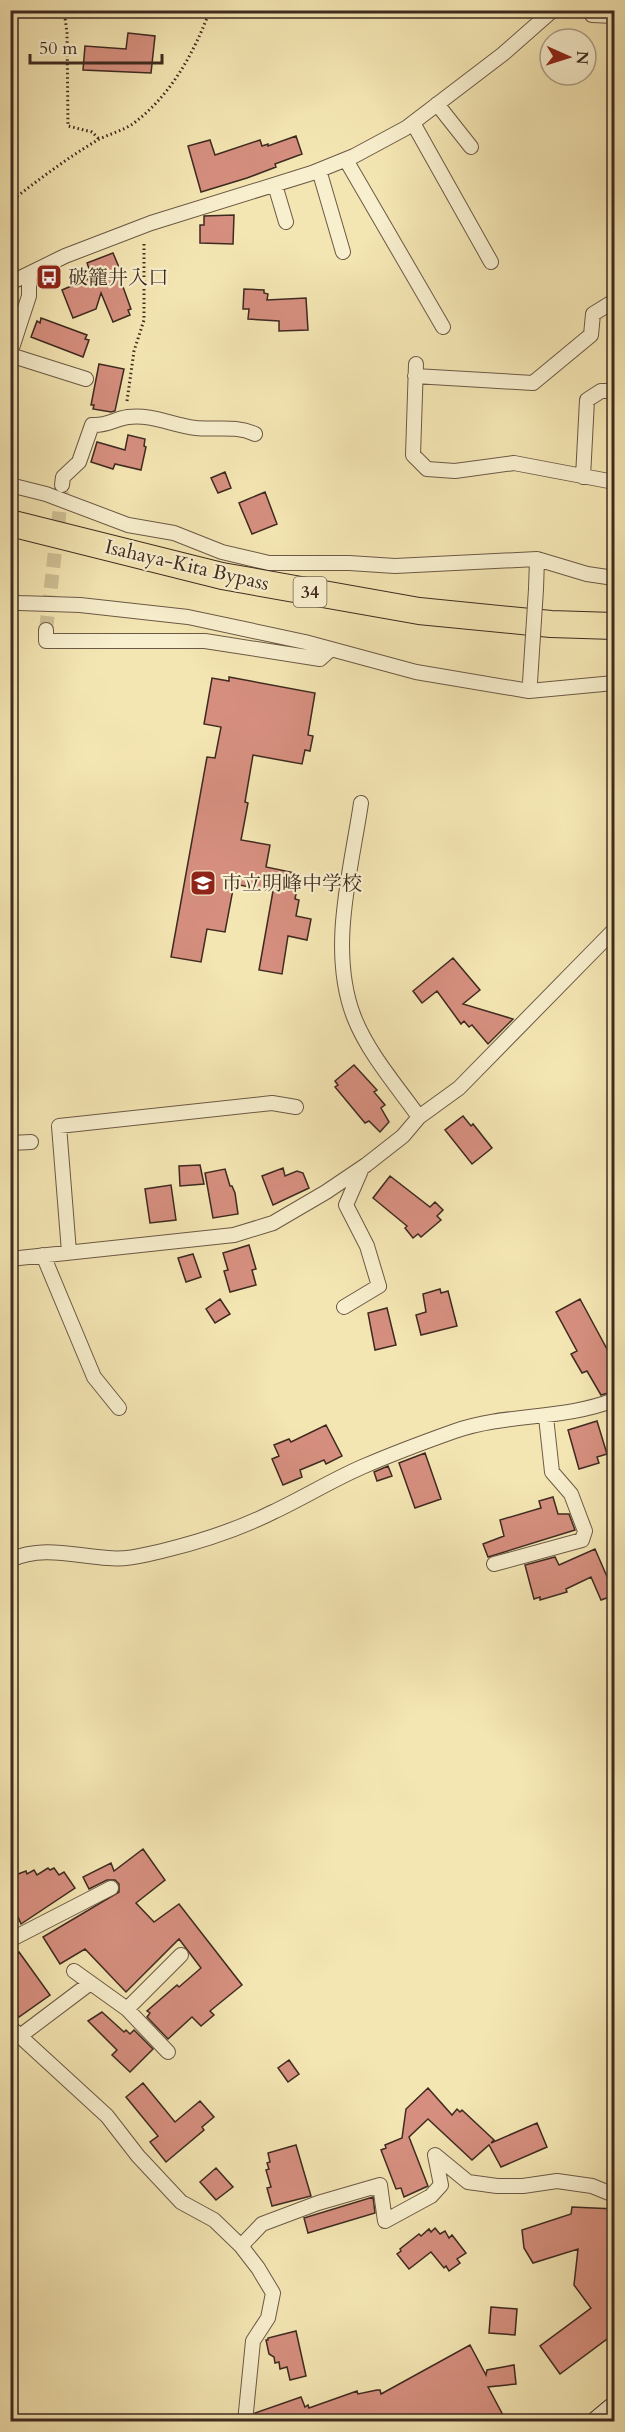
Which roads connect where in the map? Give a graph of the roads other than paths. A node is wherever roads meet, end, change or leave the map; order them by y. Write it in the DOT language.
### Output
graph roads {
  1 [pos="552,10"];
  2 [pos="590,10"];
  3 [pos="615,16"];
  4 [pos="437,104"];
  5 [pos="412,123"];
  6 [pos="471,147"];
  7 [pos="346,159"];
  8 [pos="319,170"];
  9 [pos="275,185"];
  10 [pos="286,222"];
  11 [pos="343,252"];
  12 [pos="491,261"];
  13 [pos="29,274"];
  14 [pos="10,283"];
  15 [pos="615,300"];
  16 [pos="443,327"];
  17 [pos="10,355"];
  18 [pos="86,379"];
  19 [pos="615,391"];
  20 [pos="255,434"];
  21 [pos="583,477"];
  22 [pos="615,482"];
  23 [pos="62,484"];
  24 [pos="10,485"];
  25 [pos="10,523"];
  26 [pos="537,560"];
  27 [pos="615,578"];
  28 [pos="10,601"];
  29 [pos="615,626"];
  30 [pos="46,630"];
  31 [pos="331,649"];
  32 [pos="615,683"];
  33 [pos="530,686"];
  34 [pos="361,803"];
  35 [pos="615,930"];
  36 [pos="296,1107"];
  37 [pos="419,1117"];
  38 [pos="31,1142"];
  39 [pos="10,1143"];
  40 [pos="362,1168"];
  41 [pos="69,1252"];
  42 [pos="43,1255"];
  43 [pos="10,1259"];
  44 [pos="344,1307"];
  45 [pos="615,1400"];
  46 [pos="119,1407"];
  47 [pos="546,1417"];
  48 [pos="10,1560"];
  49 [pos="494,1564"];
  50 [pos="111,1888"];
  51 [pos="10,1940"];
  52 [pos="181,1955"];
  53 [pos="74,1971"];
  54 [pos="89,1984"];
  55 [pos="127,2009"];
  56 [pos="15,2031"];
  57 [pos="168,2052"];
  58 [pos="615,2195"];
  59 [pos="240,2246"];
  60 [pos="615,2407"];
  61 [pos="245,2421"];
  62 [pos="596,2421"];
  1 -- 4 [label="street"];
  2 -- 3 [label="street"];
  4 -- 5 [label="street"];
  4 -- 6 [label="street"];
  5 -- 7 [label="street"];
  5 -- 12 [label="street"];
  7 -- 8 [label="street"];
  7 -- 16 [label="street"];
  8 -- 9 [label="street"];
  8 -- 11 [label="street"];
  9 -- 10 [label="street"];
  9 -- 13 [label="street"];
  13 -- 14 [label="street"];
  13 -- 17 [label="street"];
  15 -- 21 [label="street"];
  17 -- 18 [label="street"];
  19 -- 21 [label="street"];
  20 -- 23 [label="street"];
  21 -- 22 [label="street"];
  24 -- 26 [label="street"];
  25 -- 29 [label="highway, Isahaya-Kita Bypass / 34"];
  26 -- 27 [label="street"];
  26 -- 33 [label="street, bridge"];
  28 -- 31 [label="street"];
  30 -- 31 [label="street"];
  31 -- 33 [label="street"];
  32 -- 33 [label="street"];
  34 -- 37 [label="street"];
  35 -- 37 [label="street"];
  36 -- 41 [label="street"];
  37 -- 40 [label="street"];
  38 -- 39 [label="street"];
  40 -- 41 [label="street"];
  40 -- 44 [label="street"];
  41 -- 42 [label="street"];
  42 -- 43 [label="street"];
  42 -- 46 [label="street"];
  45 -- 47 [label="street"];
  47 -- 48 [label="street"];
  47 -- 49 [label="street"];
  50 -- 51 [label="street"];
  52 -- 55 [label="street"];
  53 -- 54 [label="street"];
  54 -- 55 [label="street"];
  54 -- 56 [label="street"];
  55 -- 57 [label="street"];
  56 -- 59 [label="street"];
  58 -- 59 [label="street"];
  59 -- 61 [label="street"];
  60 -- 62 [label="street"];
}
